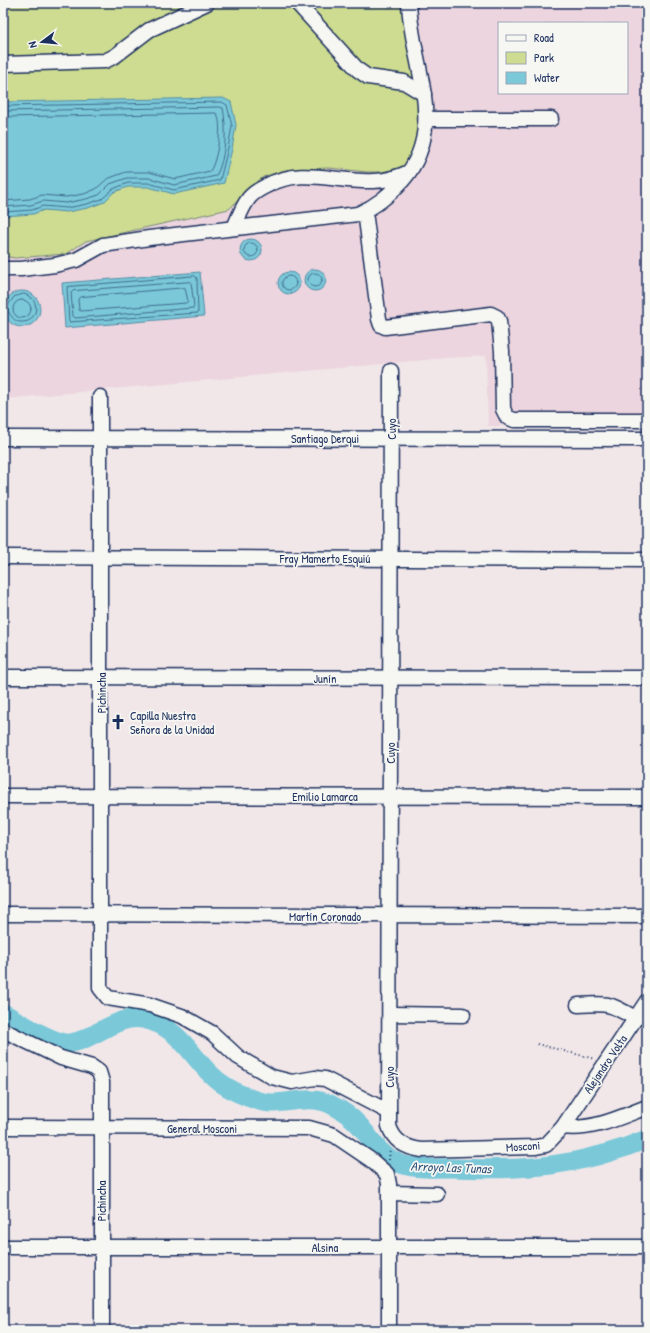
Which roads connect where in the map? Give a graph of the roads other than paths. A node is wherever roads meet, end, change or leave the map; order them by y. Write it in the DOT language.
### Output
graph roads {
  1 [pos="208,3"];
  2 [pos="297,3"];
  3 [pos="410,3"];
  4 [pos="3,64"];
  5 [pos="424,94"];
  6 [pos="426,119"];
  7 [pos="551,119"];
  8 [pos="411,171"];
  9 [pos="358,214"];
  10 [pos="234,228"];
  11 [pos="3,268"];
  12 [pos="391,371"];
  13 [pos="100,397"];
  14 [pos="647,420"];
  15 [pos="3,438"];
  16 [pos="100,438"];
  17 [pos="391,438"];
  18 [pos="647,439"];
  19 [pos="3,558"];
  20 [pos="100,558"];
  21 [pos="391,558"];
  22 [pos="647,560"];
  23 [pos="3,677"];
  24 [pos="100,677"];
  25 [pos="390,678"];
  26 [pos="647,678"];
  27 [pos="3,796"];
  28 [pos="101,796"];
  29 [pos="390,796"];
  30 [pos="647,797"];
  31 [pos="3,914"];
  32 [pos="101,915"];
  33 [pos="390,916"];
  34 [pos="647,916"];
  35 [pos="647,1001"];
  36 [pos="578,1005"];
  37 [pos="390,1014"];
  38 [pos="463,1015"];
  39 [pos="636,1018"];
  40 [pos="3,1030"];
  41 [pos="647,1107"];
  42 [pos="389,1112"];
  43 [pos="3,1127"];
  44 [pos="101,1127"];
  45 [pos="563,1127"];
  46 [pos="392,1135"];
  47 [pos="389,1193"];
  48 [pos="437,1194"];
  49 [pos="3,1247"];
  50 [pos="389,1247"];
  51 [pos="647,1247"];
  52 [pos="102,1248"];
  53 [pos="102,1330"];
  54 [pos="389,1330"];
  1 -- 4 [label="street"];
  2 -- 5 [label="street"];
  3 -- 5 [label="street"];
  5 -- 6 [label="street"];
  6 -- 7 [label="street"];
  6 -- 8 [label="street"];
  8 -- 9 [label="street"];
  8 -- 10 [label="street"];
  9 -- 10 [label="street"];
  9 -- 14 [label="street"];
  10 -- 11 [label="street"];
  12 -- 17 [label="street, Cuyo"];
  13 -- 16 [label="street, Pichincha"];
  15 -- 16 [label="street, Santiago Derqui"];
  16 -- 17 [label="street, Santiago Derqui"];
  16 -- 20 [label="street, Pichincha"];
  17 -- 18 [label="street, Santiago Derqui"];
  17 -- 21 [label="street, Cuyo"];
  19 -- 20 [label="street, Fray Mamerto Esquiú"];
  20 -- 21 [label="street, Fray Mamerto Esquiú"];
  20 -- 24 [label="street, Pichincha"];
  21 -- 22 [label="street, Fray Mamerto Esquiú"];
  21 -- 25 [label="street, Cuyo"];
  23 -- 24 [label="street, Junín"];
  24 -- 25 [label="street, Junín"];
  24 -- 28 [label="street, Pichincha"];
  25 -- 26 [label="street, Junín"];
  25 -- 29 [label="street, Cuyo"];
  27 -- 28 [label="street, Emilio Lamarca"];
  28 -- 29 [label="street, Emilio Lamarca"];
  28 -- 32 [label="street, Pichincha"];
  29 -- 30 [label="street, Emilio Lamarca"];
  29 -- 33 [label="street, Cuyo"];
  31 -- 32 [label="street, Martín Coronado"];
  32 -- 33 [label="street, Martín Coronado"];
  32 -- 42 [label="street, Pichincha"];
  33 -- 34 [label="street, Martín Coronado"];
  33 -- 37 [label="street, Cuyo"];
  35 -- 39 [label="street, Alejandro Volta"];
  36 -- 39 [label="street"];
  37 -- 38 [label="street"];
  37 -- 42 [label="street, Cuyo"];
  39 -- 45 [label="street, Alejandro Volta"];
  40 -- 44 [label="street, Pichincha"];
  41 -- 45 [label="street"];
  42 -- 46 [label="street, Cuyo"];
  43 -- 44 [label="street, General Mosconi"];
  44 -- 47 [label="street, General Mosconi"];
  44 -- 52 [label="street, Pichincha"];
  45 -- 46 [label="street, Mosconi"];
  47 -- 48 [label="street"];
  47 -- 50 [label="street"];
  49 -- 52 [label="street, Alsina"];
  50 -- 51 [label="street, Alsina"];
  50 -- 52 [label="street, Alsina"];
  50 -- 54 [label="street"];
  52 -- 53 [label="street, Pichincha"];
}
